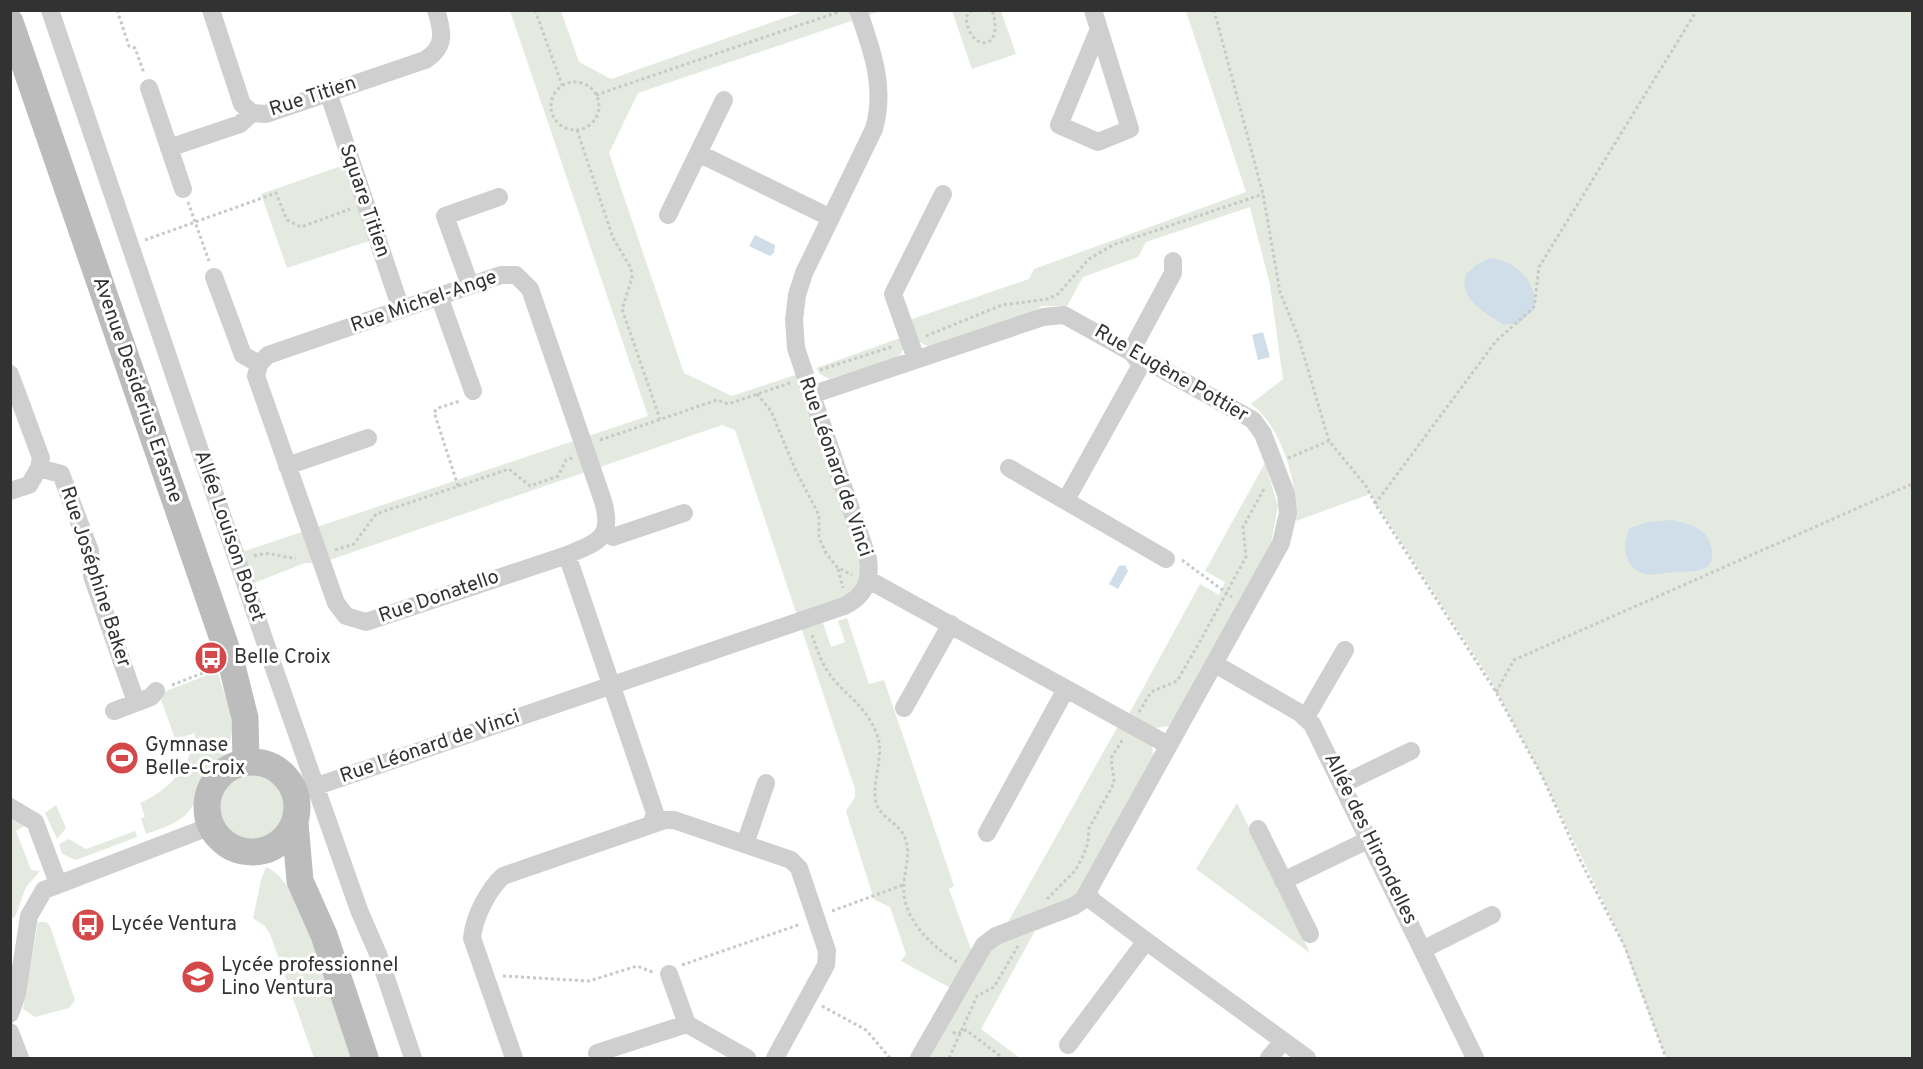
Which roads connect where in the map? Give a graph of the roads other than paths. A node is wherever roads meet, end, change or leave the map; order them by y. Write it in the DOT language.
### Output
graph roads {
  1 [pos="50,10"];
  2 [pos="211,10"];
  3 [pos="436,10"];
  4 [pos="858,10"];
  5 [pos="1093,10"];
  6 [pos="10,22"];
  7 [pos="1099,29"];
  8 [pos="149,88"];
  9 [pos="328,92"];
  10 [pos="723,100"];
  11 [pos="252,112"];
  12 [pos="170,148"];
  13 [pos="698,153"];
  14 [pos="183,189"];
  15 [pos="943,194"];
  16 [pos="499,197"];
  17 [pos="668,215"];
  18 [pos="831,218"];
  19 [pos="1173,261"];
  20 [pos="214,277"];
  21 [pos="470,285"];
  22 [pos="439,296"];
  23 [pos="401,309"];
  24 [pos="1131,351"];
  25 [pos="916,359"];
  26 [pos="258,364"];
  27 [pos="10,374"];
  28 [pos="472,391"];
  29 [pos="811,395"];
  30 [pos="368,438"];
  31 [pos="287,466"];
  32 [pos="39,468"];
  33 [pos="1009,468"];
  34 [pos="10,491"];
  35 [pos="1066,500"];
  36 [pos="684,513"];
  37 [pos="605,533"];
  38 [pos="567,555"];
  39 [pos="1166,559"];
  40 [pos="869,580"];
  41 [pos="951,624"];
  42 [pos="1345,650"];
  43 [pos="1215,664"];
  44 [pos="611,685"];
  45 [pos="1066,688"];
  46 [pos="156,692"];
  47 [pos="136,702"];
  48 [pos="904,708"];
  49 [pos="114,711"];
  50 [pos="1306,717"];
  51 [pos="1168,745"];
  52 [pos="1411,751"];
  53 [pos="246,762"];
  54 [pos="766,783"];
  55 [pos="1343,784"];
  56 [pos="306,789"];
  57 [pos="10,807"];
  58 [pos="295,823"];
  59 [pos="651,825"];
  60 [pos="211,826"];
  61 [pos="1258,829"];
  62 [pos="987,833"];
  63 [pos="1370,839"];
  64 [pos="745,844"];
  65 [pos="252,853"];
  66 [pos="300,881"];
  67 [pos="1283,881"];
  68 [pos="58,883"];
  69 [pos="1087,892"];
  70 [pos="1492,915"];
  71 [pos="1310,934"];
  72 [pos="1146,941"];
  73 [pos="1424,949"];
  74 [pos="669,974"];
  75 [pos="10,1014"];
  76 [pos="687,1024"];
  77 [pos="10,1032"];
  78 [pos="1283,1041"];
  79 [pos="1068,1045"];
  80 [pos="597,1053"];
  81 [pos="20,1059"];
  82 [pos="365,1059"];
  83 [pos="413,1059"];
  84 [pos="514,1059"];
  85 [pos="747,1059"];
  86 [pos="775,1059"];
  87 [pos="919,1059"];
  88 [pos="1269,1059"];
  89 [pos="1307,1059"];
  90 [pos="1475,1059"];
  1 -- 56 [label="street, Allée Louison Bobet"];
  2 -- 11 [label="street, Rue Titien"];
  3 -- 9 [label="street, Rue Titien"];
  4 -- 18 [label="street, Rue Léonard de Vinci"];
  5 -- 7 [label="street"];
  6 -- 53 [label="main road, Avenue Desiderius Erasme"];
  7 -- 7 [label="street"];
  8 -- 12 [label="street"];
  9 -- 11 [label="street, Rue Titien"];
  9 -- 23 [label="street, Square Titien"];
  10 -- 13 [label="street"];
  11 -- 12 [label="street"];
  12 -- 14 [label="street"];
  13 -- 17 [label="street"];
  13 -- 18 [label="street"];
  15 -- 25 [label="street"];
  16 -- 21 [label="street"];
  18 -- 29 [label="street, Rue Léonard de Vinci"];
  19 -- 24 [label="street"];
  20 -- 26 [label="street"];
  21 -- 22 [label="street, Rue Michel-Ange"];
  21 -- 37 [label="street, Rue Michel-Ange"];
  22 -- 23 [label="street, Rue Michel-Ange"];
  22 -- 28 [label="street"];
  23 -- 26 [label="street, Rue Michel-Ange"];
  24 -- 25 [label="street, Rue Eugène Pottier"];
  24 -- 35 [label="street"];
  24 -- 43 [label="street, Rue Eugène Pottier"];
  25 -- 29 [label="street, Rue Eugène Pottier"];
  26 -- 31 [label="street"];
  27 -- 32 [label="street, Rue Joséphine Baker"];
  29 -- 40 [label="street, Rue Léonard de Vinci"];
  30 -- 31 [label="street"];
  31 -- 38 [label="street, Rue Donatello"];
  32 -- 34 [label="street, Rue Joséphine Baker"];
  32 -- 47 [label="street, Rue Joséphine Baker"];
  33 -- 35 [label="street"];
  35 -- 39 [label="street"];
  36 -- 37 [label="street"];
  37 -- 38 [label="street"];
  38 -- 44 [label="street"];
  40 -- 41 [label="street"];
  40 -- 44 [label="street, Rue Léonard de Vinci"];
  41 -- 45 [label="street"];
  41 -- 48 [label="street"];
  42 -- 50 [label="street"];
  43 -- 50 [label="street, Allée des Hirondelles"];
  43 -- 51 [label="street, Rue Eugène Pottier"];
  44 -- 56 [label="street, Rue Léonard de Vinci"];
  44 -- 59 [label="street"];
  45 -- 51 [label="street"];
  45 -- 62 [label="street"];
  46 -- 47 [label="street"];
  47 -- 49 [label="street"];
  50 -- 55 [label="street, Allée des Hirondelles"];
  51 -- 69 [label="street, Rue Eugène Pottier"];
  52 -- 55 [label="street"];
  53 -- 56 [label="main road"];
  53 -- 60 [label="main road"];
  54 -- 64 [label="street"];
  55 -- 63 [label="street, Allée des Hirondelles"];
  56 -- 58 [label="main road"];
  56 -- 83 [label="street, Allée Louison Bobet"];
  57 -- 68 [label="street"];
  58 -- 65 [label="main road"];
  58 -- 66 [label="main road"];
  59 -- 64 [label="street"];
  59 -- 84 [label="street"];
  60 -- 65 [label="main road"];
  60 -- 68 [label="street"];
  61 -- 67 [label="street"];
  63 -- 67 [label="street"];
  63 -- 73 [label="street, Allée des Hirondelles"];
  64 -- 86 [label="street"];
  65 -- 66 [label="main road"];
  66 -- 82 [label="main road"];
  67 -- 71 [label="street"];
  68 -- 75 [label="street"];
  69 -- 72 [label="street"];
  69 -- 87 [label="street"];
  70 -- 73 [label="street"];
  72 -- 78 [label="street"];
  72 -- 79 [label="street"];
  73 -- 90 [label="street, Allée des Hirondelles"];
  74 -- 76 [label="street"];
  76 -- 80 [label="street"];
  76 -- 85 [label="street"];
  77 -- 81 [label="street"];
  78 -- 88 [label="street"];
  78 -- 89 [label="street"];
}
